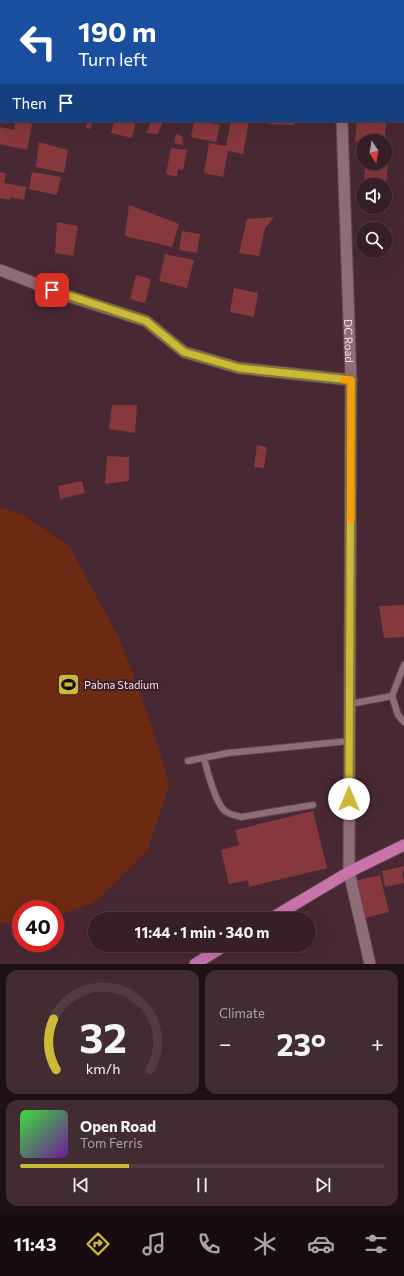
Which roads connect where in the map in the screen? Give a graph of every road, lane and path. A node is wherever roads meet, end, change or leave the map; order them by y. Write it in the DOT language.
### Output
graph roads {
  1 [pos="342,122"];
  2 [pos="0,270"];
  3 [pos="351,380"];
  4 [pos="404,664"];
  5 [pos="392,696"];
  6 [pos="350,704"];
  7 [pos="404,722"];
  8 [pos="350,741"];
  9 [pos="204,758"];
  10 [pos="188,761"];
  11 [pos="313,805"];
  12 [pos="404,845"];
  13 [pos="349,872"];
  14 [pos="282,912"];
  15 [pos="215,952"];
  16 [pos="195,964"];
  17 [pos="370,964"];
  1 -- 3 [label="street, DC Road"];
  2 -- 3 [label="street"];
  3 -- 6 [label="street, DC Road"];
  4 -- 5 [label="lane"];
  5 -- 6 [label="lane"];
  5 -- 7 [label="lane"];
  6 -- 8 [label="street, DC Road"];
  8 -- 9 [label="lane"];
  8 -- 13 [label="street, DC Road"];
  9 -- 10 [label="lane"];
  9 -- 11 [label="lane"];
  12 -- 13 [label="main road"];
  13 -- 14 [label="main road"];
  13 -- 17 [label="street, DC Road"];
  15 -- 16 [label="main road"];
}
